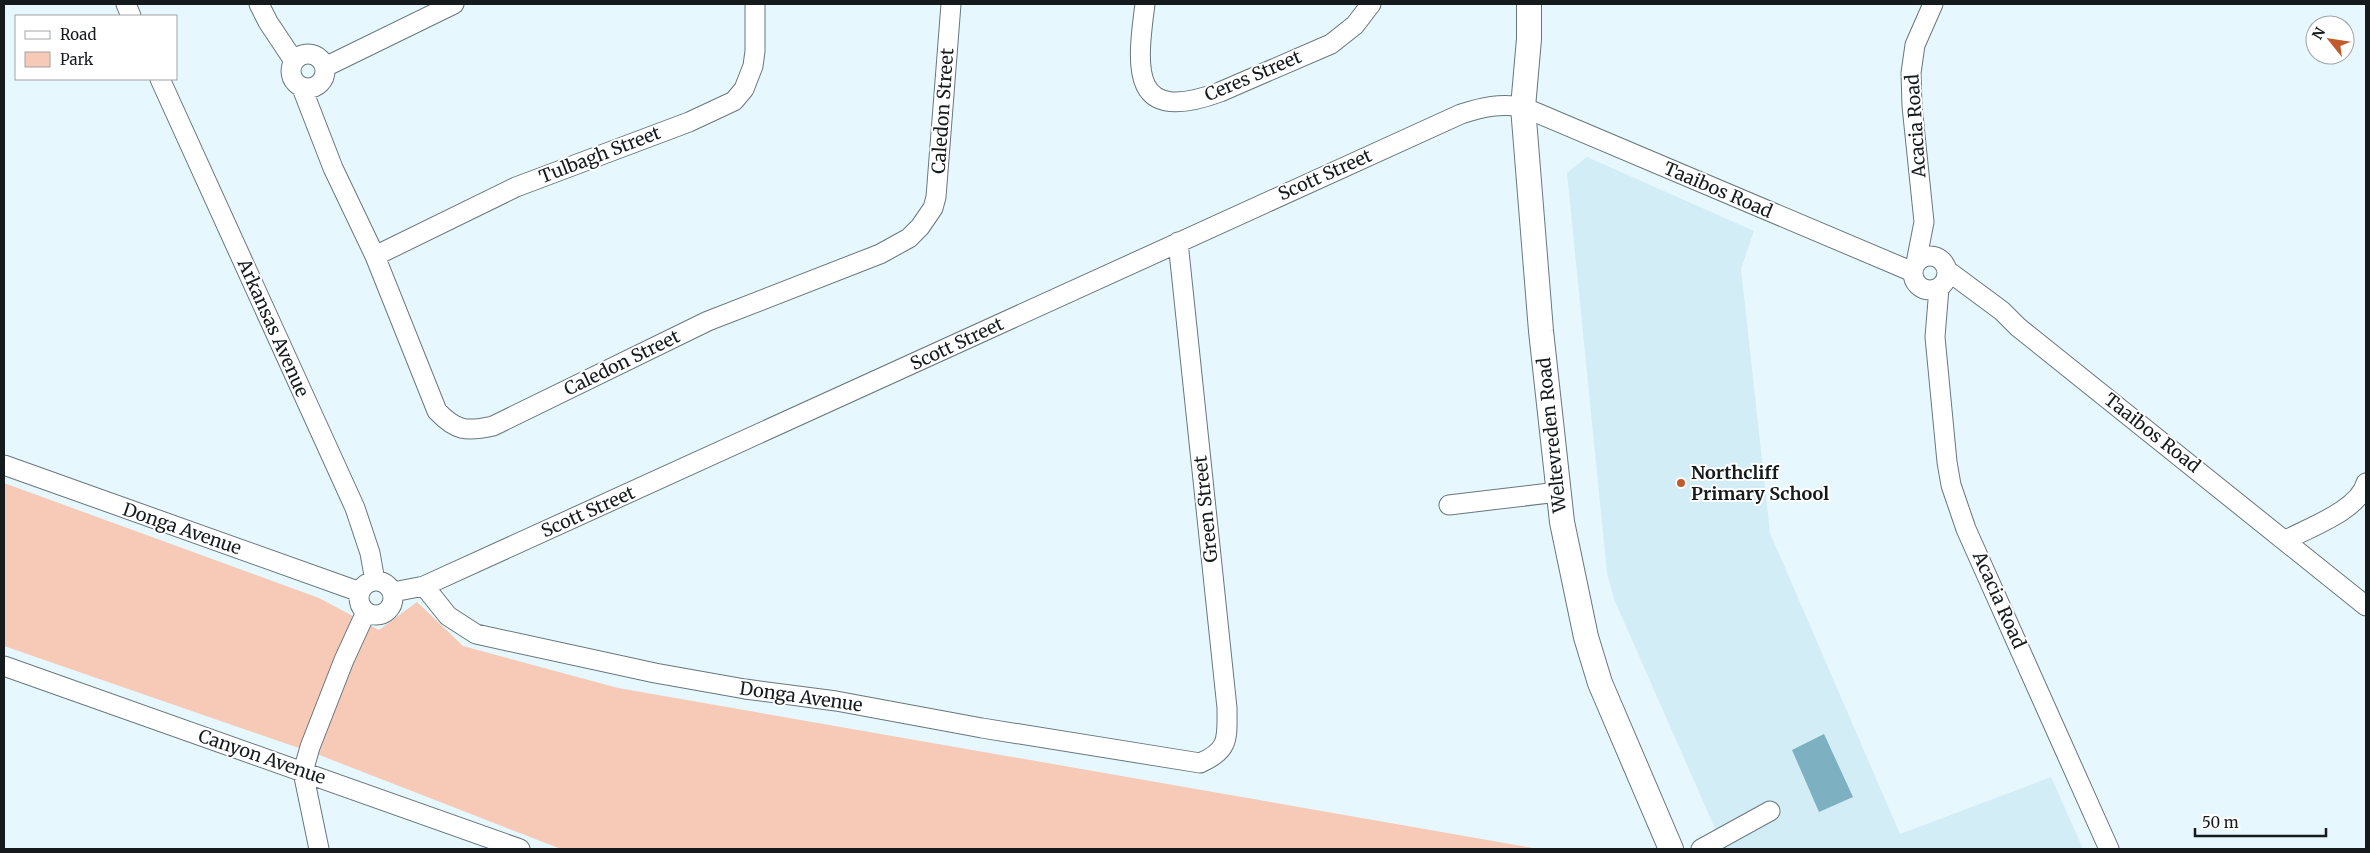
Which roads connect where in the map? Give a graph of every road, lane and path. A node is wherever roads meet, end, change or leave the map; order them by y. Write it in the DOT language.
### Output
graph roads {
  1 [pos="259,4"];
  2 [pos="454,4"];
  3 [pos="755,4"];
  4 [pos="951,4"];
  5 [pos="1145,4"];
  6 [pos="1371,4"];
  7 [pos="1529,4"];
  8 [pos="1933,4"];
  9 [pos="294,61"];
  10 [pos="325,67"];
  11 [pos="160,80"];
  12 [pos="302,88"];
  13 [pos="1523,107"];
  14 [pos="1924,222"];
  15 [pos="1178,242"];
  16 [pos="375,256"];
  17 [pos="1917,274"];
  18 [pos="1943,276"];
  19 [pos="1935,337"];
  20 [pos="4,465"];
  21 [pos="2366,482"];
  22 [pos="1558,492"];
  23 [pos="1449,505"];
  24 [pos="2286,540"];
  25 [pos="368,586"];
  26 [pos="424,586"];
  27 [pos="393,592"];
  28 [pos="2366,606"];
  29 [pos="366,612"];
  30 [pos="4,666"];
  31 [pos="1200,763"];
  32 [pos="303,772"];
  33 [pos="1770,811"];
  34 [pos="319,849"];
  35 [pos="520,849"];
  36 [pos="1670,849"];
  37 [pos="1701,849"];
  38 [pos="2109,849"];
  1 -- 9 [label="street"];
  2 -- 10 [label="street"];
  3 -- 16 [label="street, Tulbagh Street"];
  4 -- 16 [label="street, Caledon Street"];
  5 -- 6 [label="street, Ceres Street"];
  7 -- 13 [label="main road, Weltevreden Road"];
  8 -- 14 [label="street, Acacia Road"];
  9 -- 10 [label="street"];
  9 -- 12 [label="street"];
  10 -- 12 [label="street"];
  11 -- 25 [label="street, Arkansas Avenue"];
  12 -- 16 [label="street, Caledon Street"];
  13 -- 15 [label="street, Scott Street"];
  13 -- 17 [label="street, Taaibos Road"];
  13 -- 22 [label="main road, Weltevreden Road"];
  14 -- 17 [label="street, Acacia Road"];
  14 -- 18 [label="street, Acacia Road"];
  15 -- 26 [label="street, Scott Street"];
  15 -- 31 [label="street, Green Street"];
  17 -- 18 [label="street"];
  17 -- 18 [label="street"];
  17 -- 19 [label="street, Acacia Road"];
  18 -- 19 [label="street, Acacia Road"];
  18 -- 24 [label="street, Taaibos Road"];
  19 -- 38 [label="street, Acacia Road"];
  20 -- 25 [label="street, Donga Avenue"];
  21 -- 24 [label="street"];
  22 -- 23 [label="street"];
  22 -- 36 [label="main road, Weltevreden Road"];
  24 -- 28 [label="street, Taaibos Road"];
  25 -- 27 [label="street"];
  25 -- 29 [label="street"];
  26 -- 27 [label="street, Scott Street"];
  26 -- 31 [label="street, Donga Avenue"];
  27 -- 29 [label="street"];
  29 -- 32 [label="street"];
  30 -- 32 [label="street, Canyon Avenue"];
  32 -- 34 [label="street"];
  32 -- 35 [label="street, Canyon Avenue"];
  33 -- 37 [label="street"];
}
